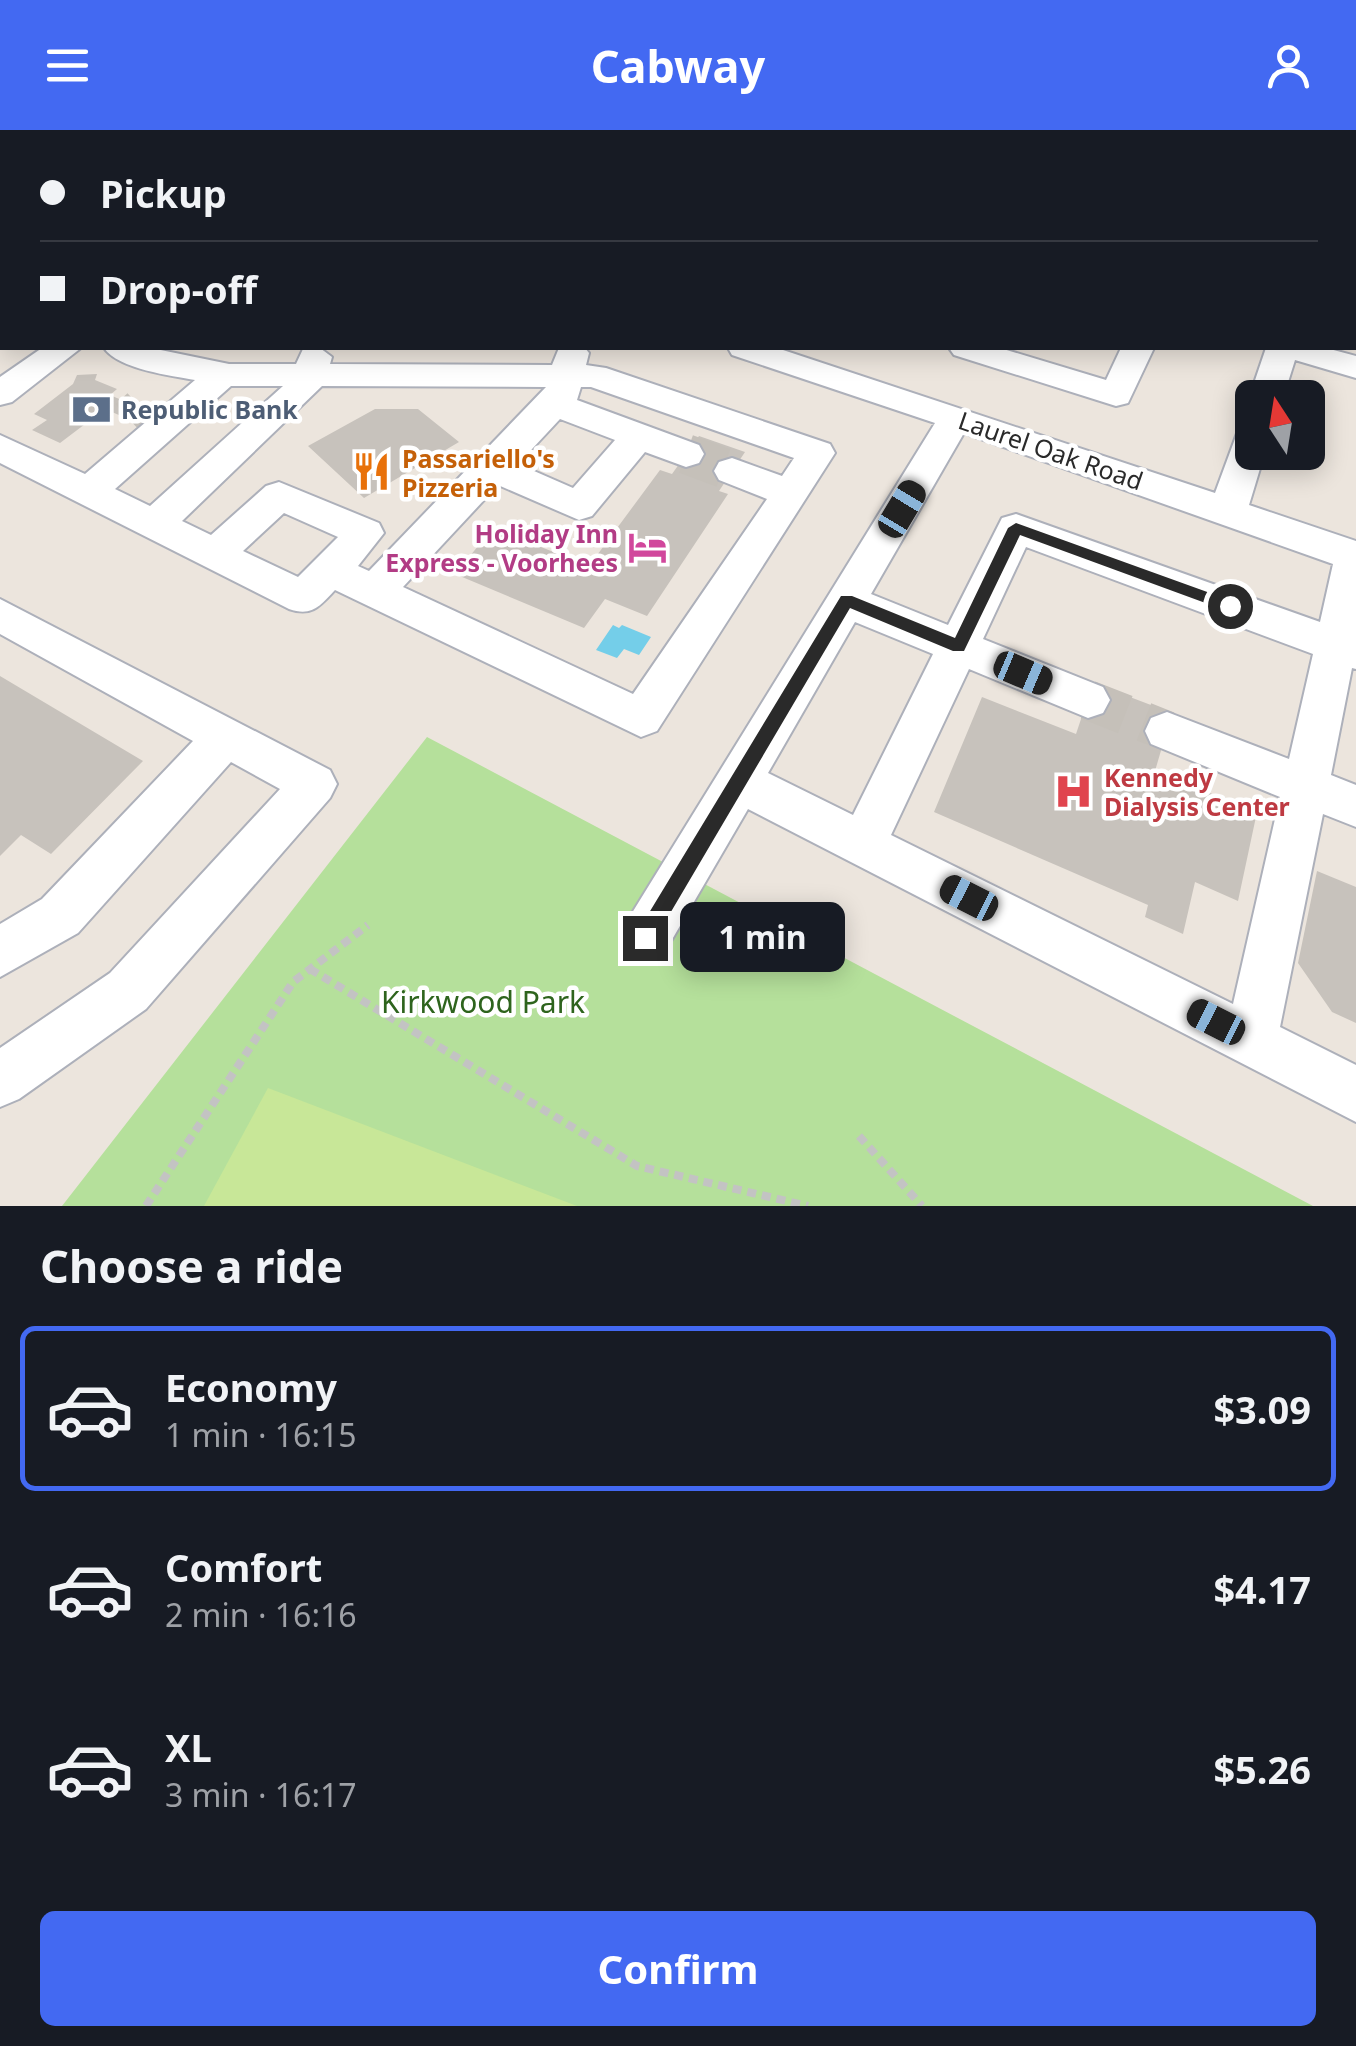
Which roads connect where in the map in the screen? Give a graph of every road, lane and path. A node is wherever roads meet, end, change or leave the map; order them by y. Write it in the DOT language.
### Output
graph roads {
  1 [pos="61,350"];
  2 [pos="126,350"];
  3 [pos="750,350"];
  4 [pos="972,350"];
  5 [pos="1136,350"];
  6 [pos="1285,350"];
  7 [pos="1293,350"];
  8 [pos="314,361"];
  9 [pos="1356,367"];
  10 [pos="208,371"];
  11 [pos="564,376"];
  12 [pos="1273,380"];
  13 [pos="0,394"];
  14 [pos="1116,395"];
  15 [pos="956,417"];
  16 [pos="639,436"];
  17 [pos="0,448"];
  18 [pos="686,454"];
  19 [pos="1084,461"];
  20 [pos="492,468"];
  21 [pos="1241,470"];
  22 [pos="732,471"];
  23 [pos="74,483"];
  24 [pos="790,493"];
  25 [pos="1228,512"];
  26 [pos="156,523"];
  27 [pos="216,553"];
  28 [pos="1356,557"];
  29 [pos="330,570"];
  30 [pos="374,591"];
  31 [pos="847,600"];
  32 [pos="0,614"];
  33 [pos="959,646"];
  34 [pos="1346,649"];
  35 [pos="1088,700"];
  36 [pos="1167,731"];
  37 [pos="226,736"];
  38 [pos="738,781"];
  39 [pos="1306,786"];
  40 [pos="1356,806"];
  41 [pos="863,844"];
  42 [pos="368,925"];
  43 [pos="645,938"];
  44 [pos="0,952"];
  45 [pos="310,969"];
  46 [pos="1251,1040"];
  47 [pos="0,1080"];
  48 [pos="1356,1094"];
  49 [pos="859,1136"];
  50 [pos="146,1206"];
  51 [pos="808,1206"];
  52 [pos="922,1206"];
  1 -- 13 [label="street"];
  2 -- 10 [label="street"];
  3 -- 15 [label="street, Laurel Oak Road"];
  4 -- 14 [label="street"];
  5 -- 14 [label="street"];
  6 -- 12 [label="street"];
  7 -- 9 [label="street"];
  8 -- 10 [label="street"];
  8 -- 11 [label="street"];
  8 -- 26 [label="street"];
  10 -- 23 [label="street"];
  10 -- 23 [label="street"];
  11 -- 16 [label="street"];
  11 -- 20 [label="street"];
  11 -- 24 [label="street"];
  14 -- 19 [label="street"];
  15 -- 19 [label="street, Laurel Oak Road"];
  15 -- 31 [label="street"];
  16 -- 18 [label="street"];
  16 -- 20 [label="street"];
  17 -- 23 [label="street"];
  19 -- 25 [label="street, Laurel Oak Road"];
  20 -- 30 [label="street"];
  21 -- 25 [label="street"];
  22 -- 24 [label="street"];
  23 -- 26 [label="street"];
  24 -- 30 [label="street"];
  25 -- 28 [label="street, Laurel Oak Road"];
  26 -- 27 [label="street"];
  27 -- 29 [label="street"];
  27 -- 29 [label="street"];
  28 -- 34 [label="street"];
  29 -- 30 [label="street"];
  31 -- 33 [label="street"];
  31 -- 38 [label="street"];
  32 -- 37 [label="street"];
  33 -- 34 [label="street"];
  33 -- 35 [label="street"];
  33 -- 41 [label="street"];
  34 -- 39 [label="street"];
  36 -- 39 [label="street"];
  37 -- 44 [label="street"];
  37 -- 47 [label="street"];
  38 -- 41 [label="street"];
  38 -- 43 [label="street"];
  39 -- 40 [label="street"];
  39 -- 46 [label="street"];
  41 -- 46 [label="street"];
  42 -- 45 [label="path"];
  45 -- 50 [label="path"];
  45 -- 51 [label="path"];
  46 -- 48 [label="street"];
  49 -- 52 [label="path"];
}
